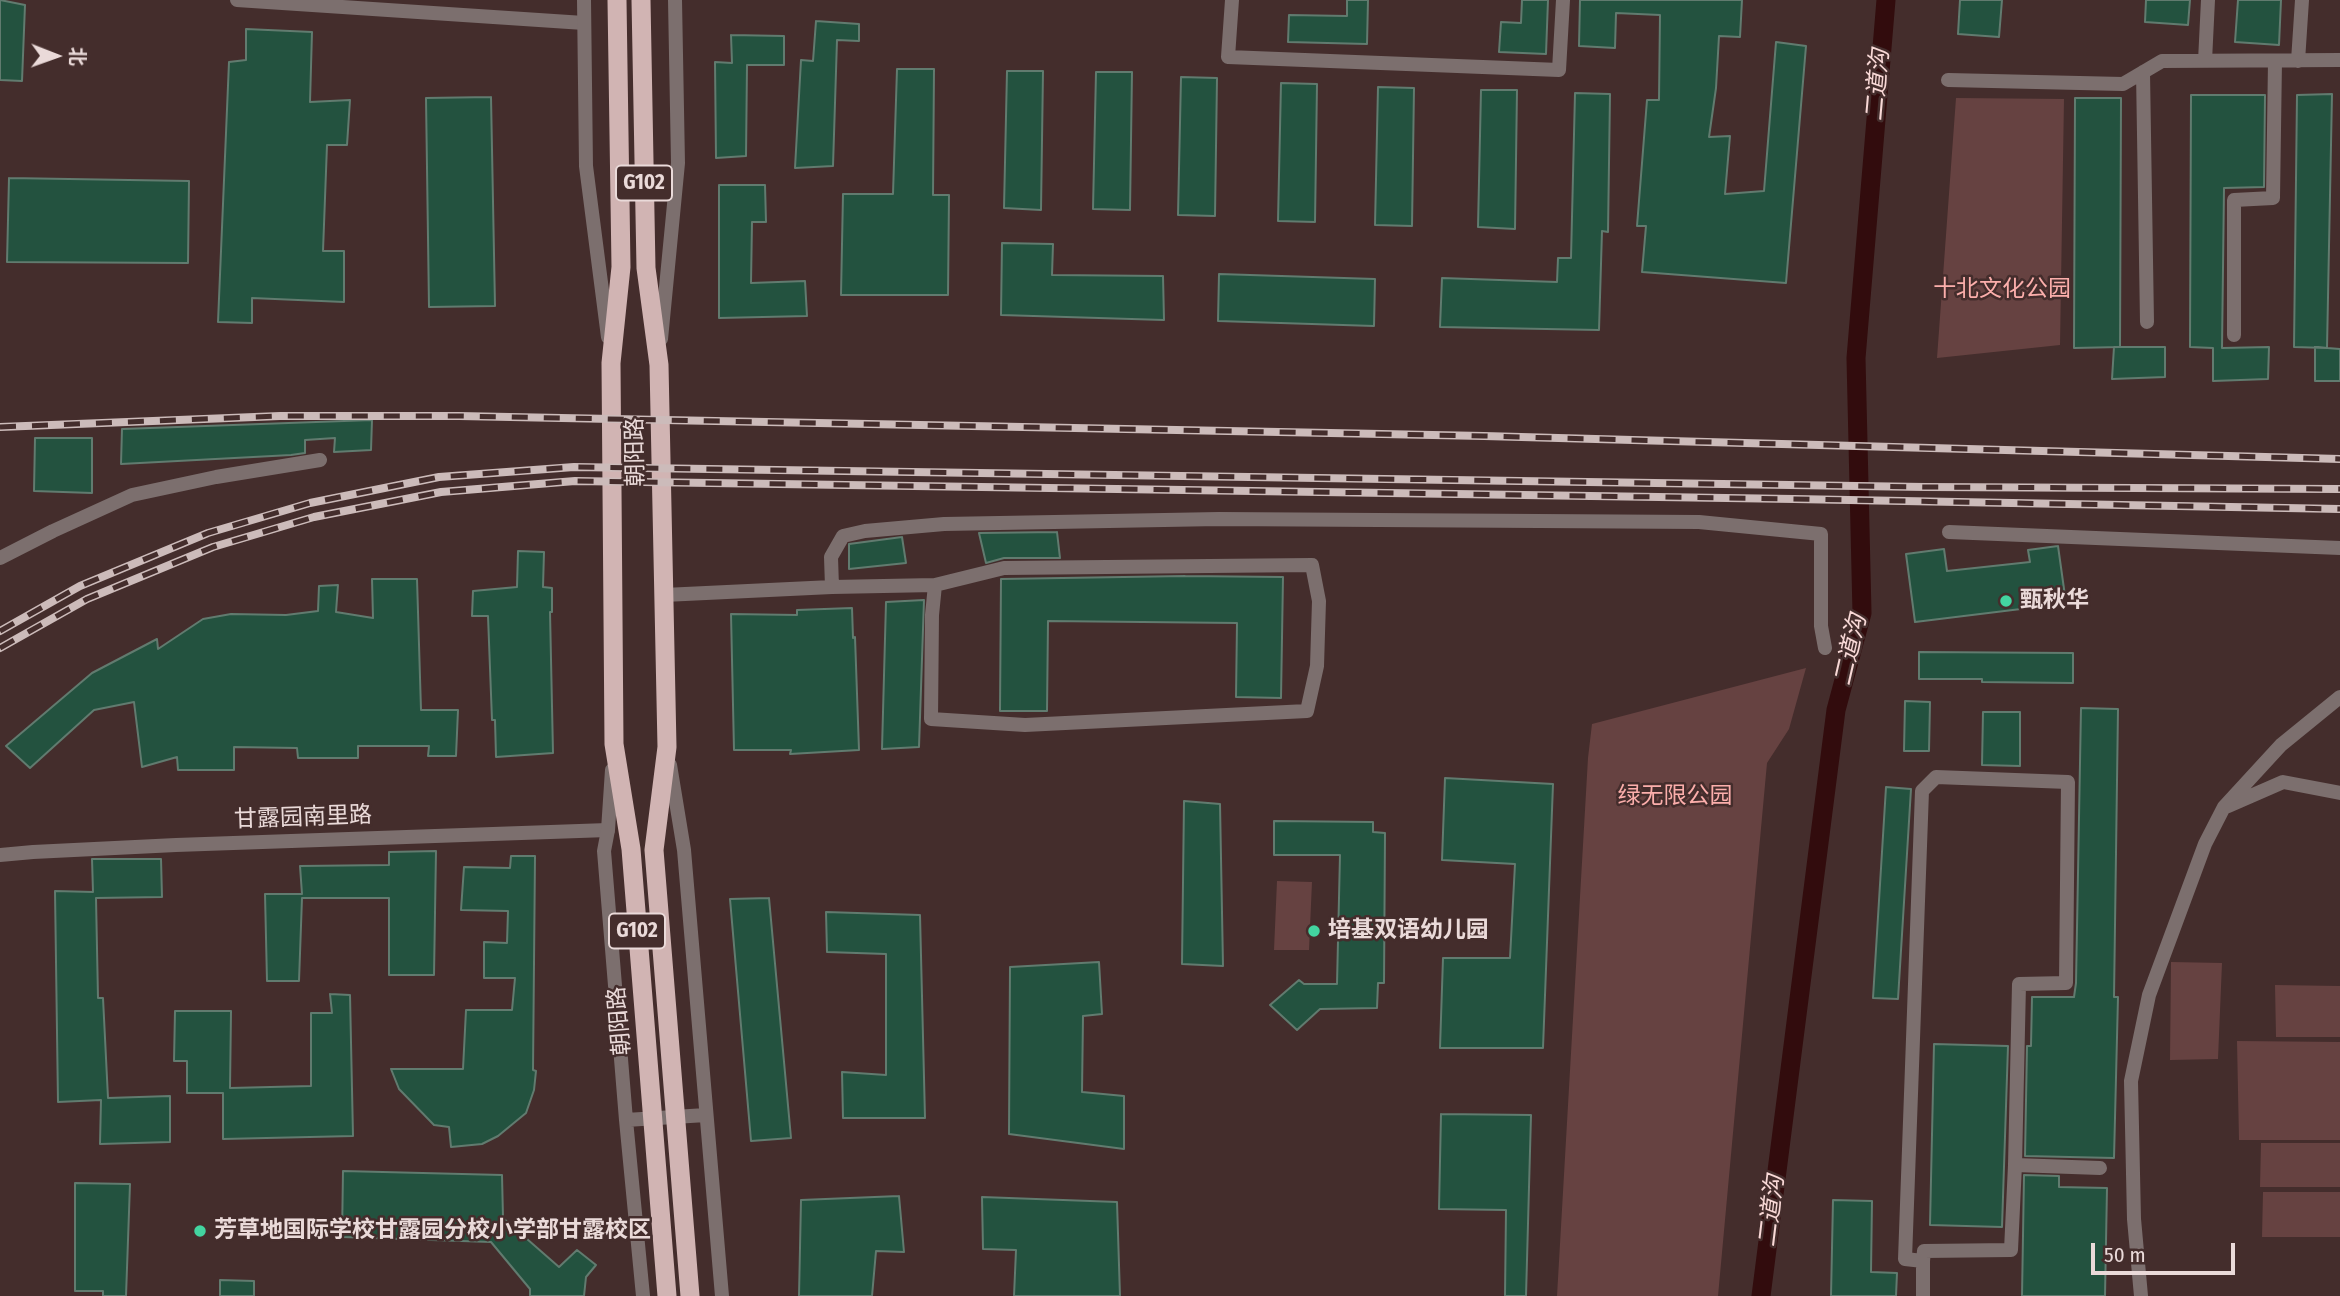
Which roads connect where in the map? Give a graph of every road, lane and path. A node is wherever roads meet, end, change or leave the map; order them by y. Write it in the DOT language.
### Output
graph roads {
  1 [pos="237,0"];
  2 [pos="584,0"];
  3 [pos="617,0"];
  4 [pos="641,0"];
  5 [pos="675,0"];
  6 [pos="1232,0"];
  7 [pos="1563,0"];
  8 [pos="2208,0"];
  9 [pos="2302,0"];
  10 [pos="584,23"];
  11 [pos="2340,60"];
  12 [pos="2205,61"];
  13 [pos="2275,61"];
  14 [pos="2298,61"];
  15 [pos="2143,72"];
  16 [pos="1948,80"];
  17 [pos="2147,322"];
  18 [pos="2234,335"];
  19 [pos="611,363"];
  20 [pos="659,365"];
  21 [pos="320,460"];
  22 [pos="1949,532"];
  23 [pos="2340,548"];
  24 [pos="0,558"];
  25 [pos="935,586"];
  26 [pos="832,587"];
  27 [pos="663,594"];
  28 [pos="1825,648"];
  29 [pos="2340,697"];
  30 [pos="614,744"];
  31 [pos="667,747"];
  32 [pos="2340,793"];
  33 [pos="2224,807"];
  34 [pos="608,830"];
  35 [pos="0,855"];
  36 [pos="706,1115"];
  37 [pos="676,1117"];
  38 [pos="652,1118"];
  39 [pos="626,1120"];
  40 [pos="2015,1165"];
  41 [pos="2100,1168"];
  42 [pos="1923,1261"];
  43 [pos="643,1296"];
  44 [pos="667,1296"];
  45 [pos="690,1296"];
  46 [pos="722,1296"];
  47 [pos="1923,1296"];
  48 [pos="2141,1296"];
  1 -- 10 [label="street"];
  2 -- 10 [label="street, 朝阳路"];
  3 -- 19 [label="highway, 朝阳路 / G102"];
  4 -- 20 [label="highway, 朝阳路 / G102"];
  5 -- 20 [label="street, 朝阳路"];
  6 -- 7 [label="street"];
  8 -- 12 [label="street"];
  9 -- 14 [label="street"];
  10 -- 19 [label="street, 朝阳路"];
  11 -- 14 [label="street"];
  12 -- 13 [label="street"];
  12 -- 15 [label="street"];
  13 -- 14 [label="street"];
  13 -- 18 [label="street"];
  15 -- 16 [label="street"];
  15 -- 17 [label="street"];
  19 -- 30 [label="highway, 朝阳路 / G102"];
  20 -- 27 [label="highway, 朝阳路 / G102"];
  21 -- 24 [label="street"];
  22 -- 23 [label="street"];
  25 -- 25 [label="street"];
  25 -- 26 [label="street"];
  26 -- 27 [label="street"];
  26 -- 28 [label="street"];
  27 -- 31 [label="highway, 朝阳路 / G102"];
  29 -- 33 [label="street"];
  30 -- 34 [label="street, 朝阳路"];
  30 -- 38 [label="highway, 朝阳路 / G102"];
  31 -- 36 [label="street, 朝阳路"];
  31 -- 37 [label="highway, 朝阳路 / G102"];
  32 -- 33 [label="street"];
  33 -- 48 [label="street"];
  34 -- 35 [label="street, 甘露园南里路"];
  34 -- 39 [label="street, 朝阳路"];
  36 -- 37 [label="street"];
  36 -- 46 [label="street, 朝阳路"];
  37 -- 38 [label="street"];
  37 -- 45 [label="highway, 朝阳路 / G102"];
  38 -- 39 [label="street"];
  38 -- 44 [label="highway, 朝阳路 / G102"];
  39 -- 43 [label="street, 朝阳路"];
  40 -- 41 [label="street"];
  40 -- 42 [label="street"];
  40 -- 42 [label="street"];
  42 -- 47 [label="street"];
}
